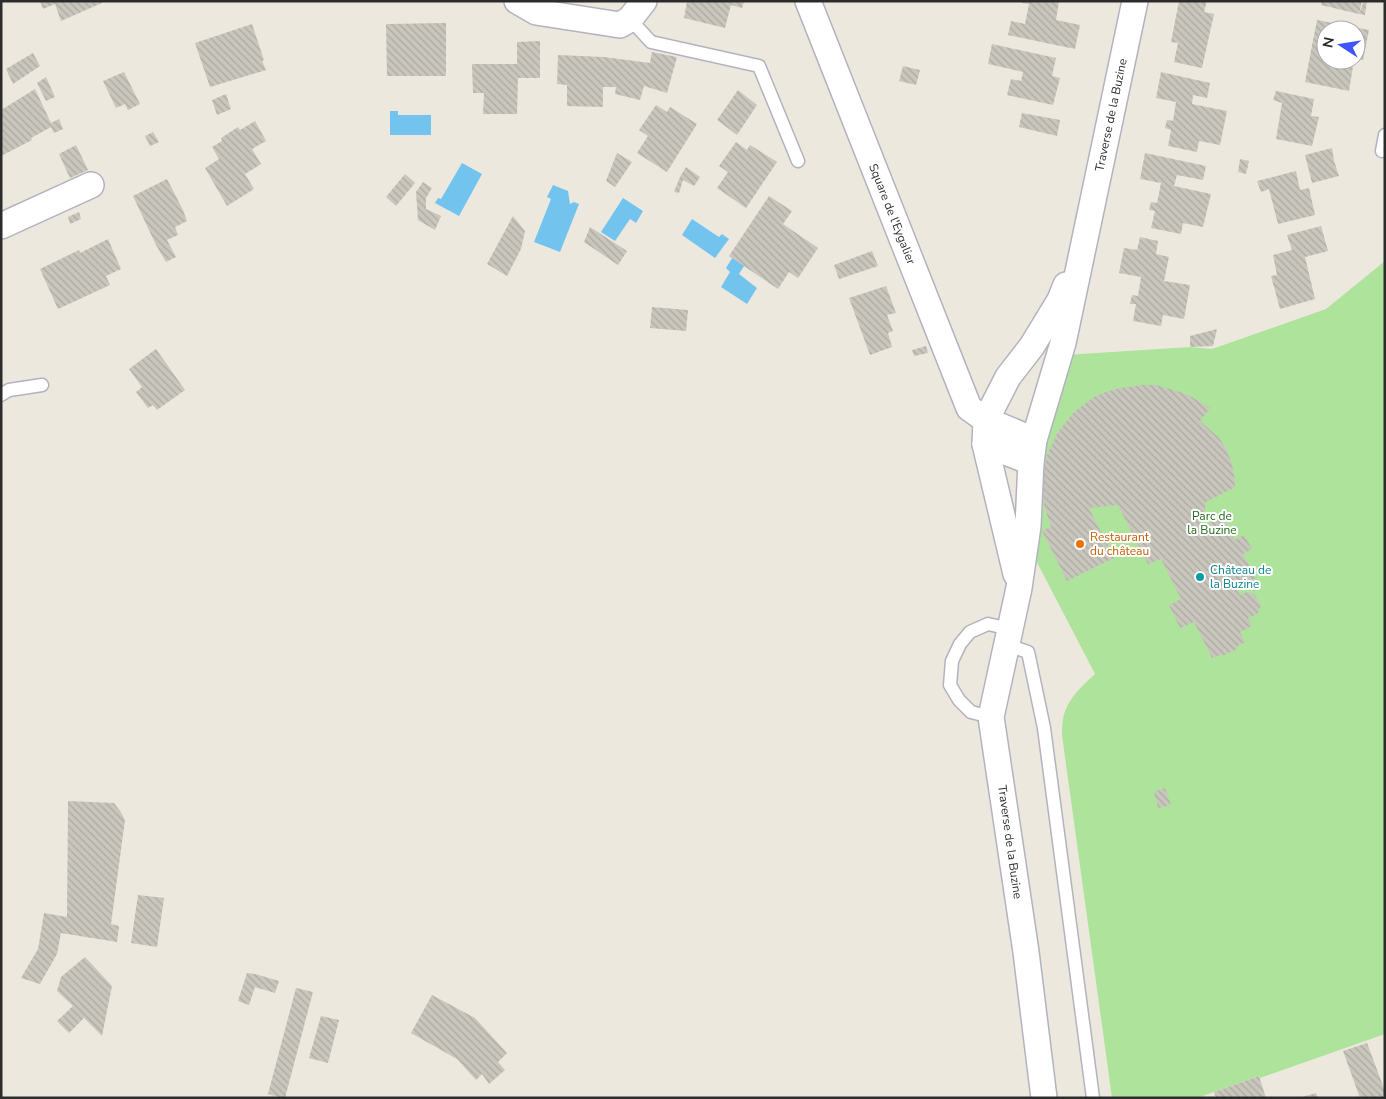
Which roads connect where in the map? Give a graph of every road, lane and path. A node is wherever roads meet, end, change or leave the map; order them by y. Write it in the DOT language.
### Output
graph roads {
  1 [pos="517,1"];
  2 [pos="808,1"];
  3 [pos="1135,1"];
  4 [pos="637,10"];
  5 [pos="1385,135"];
  6 [pos="1382,151"];
  7 [pos="798,160"];
  8 [pos="90,185"];
  9 [pos="1,226"];
  10 [pos="1087,228"];
  11 [pos="42,385"];
  12 [pos="1,395"];
  13 [pos="986,432"];
  14 [pos="1033,451"];
  15 [pos="1018,588"];
  16 [pos="1008,637"];
  17 [pos="992,717"];
  18 [pos="1044,1098"];
  19 [pos="1093,1098"];
  1 -- 4 [label="street"];
  2 -- 13 [label="street, Square de l'Eygalier"];
  3 -- 10 [label="street, Traverse de la Buzine"];
  4 -- 7 [label="lane"];
  5 -- 6 [label="lane"];
  8 -- 9 [label="street"];
  10 -- 13 [label="street, Traverse de la Buzine"];
  10 -- 14 [label="street, Traverse de la Buzine"];
  11 -- 12 [label="lane"];
  13 -- 14 [label="street"];
  13 -- 15 [label="street, Traverse de la Buzine"];
  14 -- 15 [label="street, Traverse de la Buzine"];
  15 -- 16 [label="street, Traverse de la Buzine"];
  16 -- 17 [label="street, Traverse de la Buzine"];
  16 -- 17 [label="lane"];
  16 -- 19 [label="lane"];
  17 -- 18 [label="street, Traverse de la Buzine"];
}
